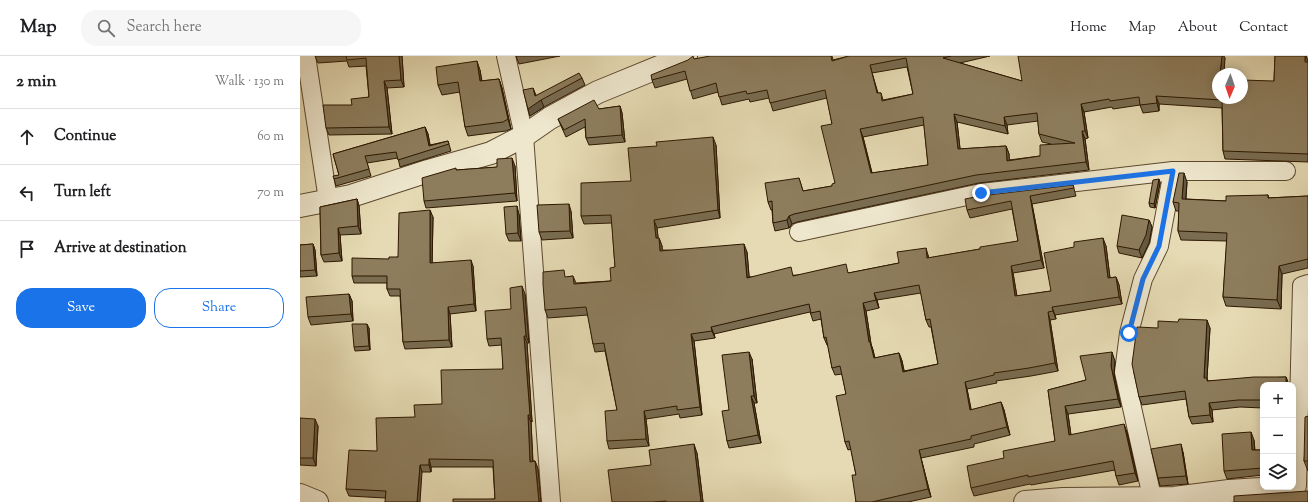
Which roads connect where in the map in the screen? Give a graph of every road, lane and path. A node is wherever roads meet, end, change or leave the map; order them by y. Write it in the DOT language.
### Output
graph roads {
  1 [pos="306,56"];
  2 [pos="506,56"];
  3 [pos="686,56"];
  4 [pos="524,136"];
  5 [pos="1173,171"];
  6 [pos="1286,171"];
  7 [pos="328,200"];
  8 [pos="300,206"];
  9 [pos="799,232"];
  10 [pos="1308,284"];
  11 [pos="1295,454"];
  12 [pos="1284,490"];
  13 [pos="300,494"];
  14 [pos="1229,496"];
  15 [pos="1152,497"];
  16 [pos="1063,501"];
  17 [pos="318,502"];
  18 [pos="551,502"];
  19 [pos="1025,502"];
  1 -- 7 [label="street"];
  2 -- 4 [label="street"];
  3 -- 4 [label="street"];
  4 -- 7 [label="street"];
  4 -- 18 [label="street"];
  5 -- 6 [label="street"];
  5 -- 9 [label="street"];
  5 -- 15 [label="street"];
  7 -- 8 [label="street"];
  10 -- 11 [label="street"];
  12 -- 14 [label="street"];
  13 -- 17 [label="street"];
  14 -- 15 [label="street"];
  15 -- 16 [label="street"];
  16 -- 19 [label="street"];
}
